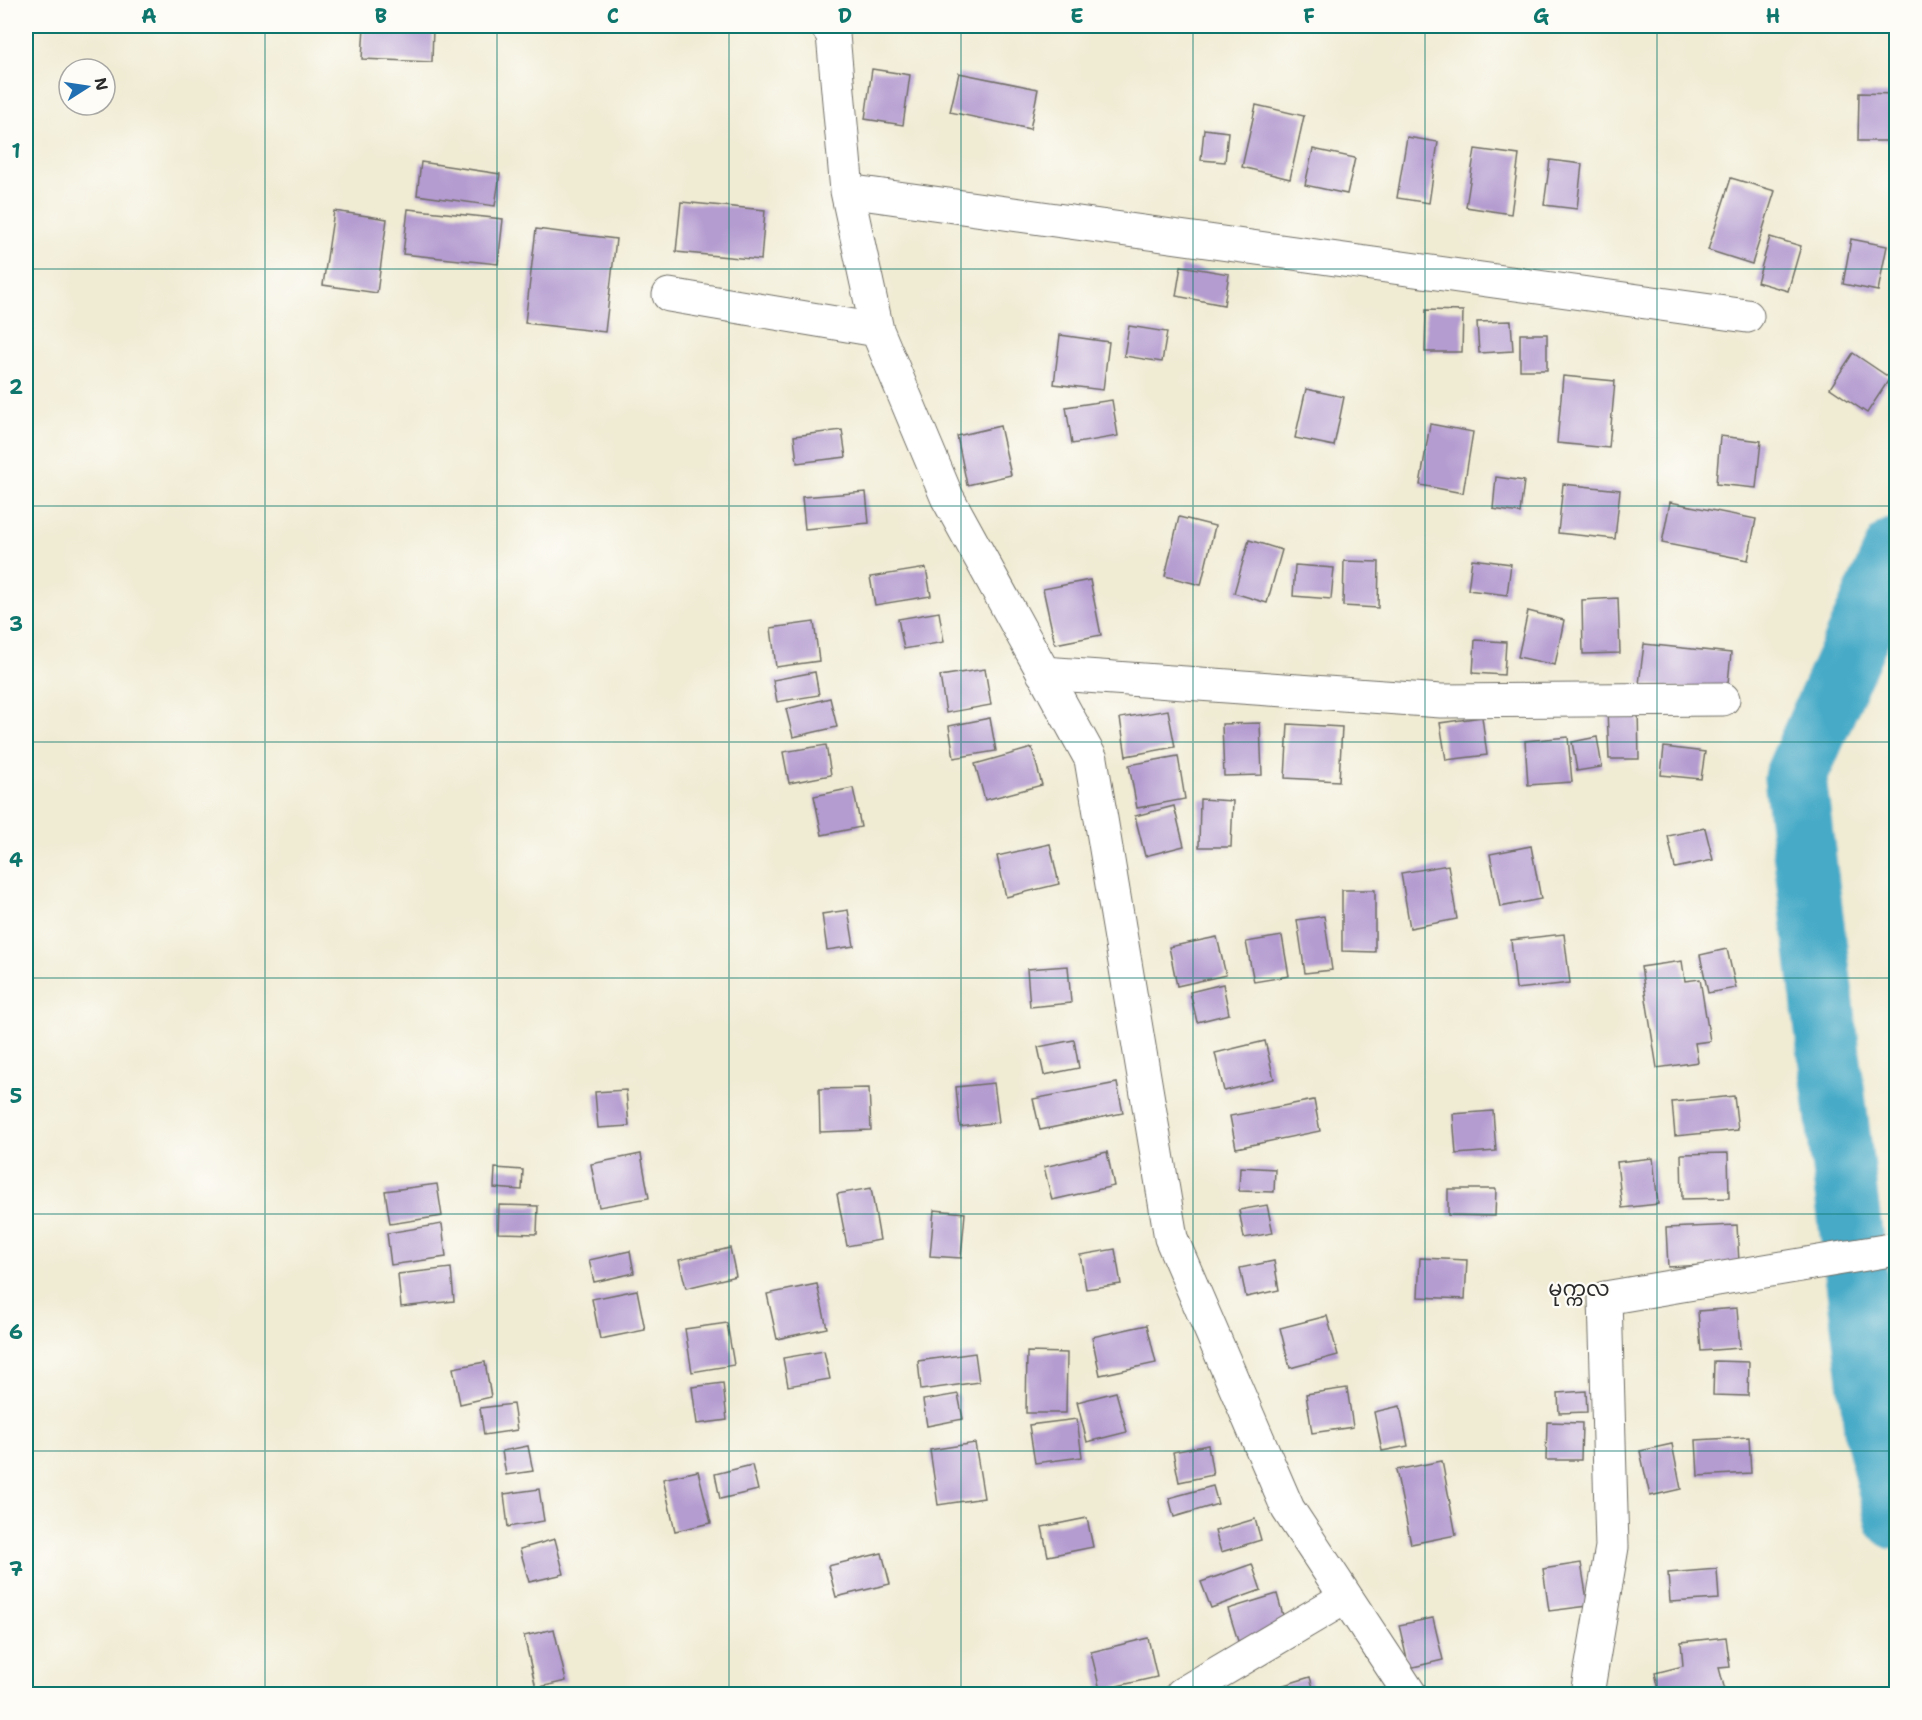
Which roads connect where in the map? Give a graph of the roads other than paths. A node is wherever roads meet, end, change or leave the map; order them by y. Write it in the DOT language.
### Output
graph roads {
  1 [pos="827,26"];
  2 [pos="847,191"];
  3 [pos="669,295"];
  4 [pos="1747,316"];
  5 [pos="877,330"];
  6 [pos="1043,673"];
  7 [pos="1723,699"];
  8 [pos="1896,1249"];
  9 [pos="1347,1597"];
  10 [pos="1182,1695"];
  11 [pos="1410,1695"];
  12 [pos="1587,1695"];
  1 -- 2 [label="street"];
  2 -- 4 [label="street"];
  2 -- 5 [label="street"];
  3 -- 5 [label="street"];
  5 -- 6 [label="street"];
  6 -- 7 [label="street"];
  6 -- 9 [label="street"];
  8 -- 12 [label="street"];
  9 -- 10 [label="street"];
  9 -- 11 [label="street"];
}
